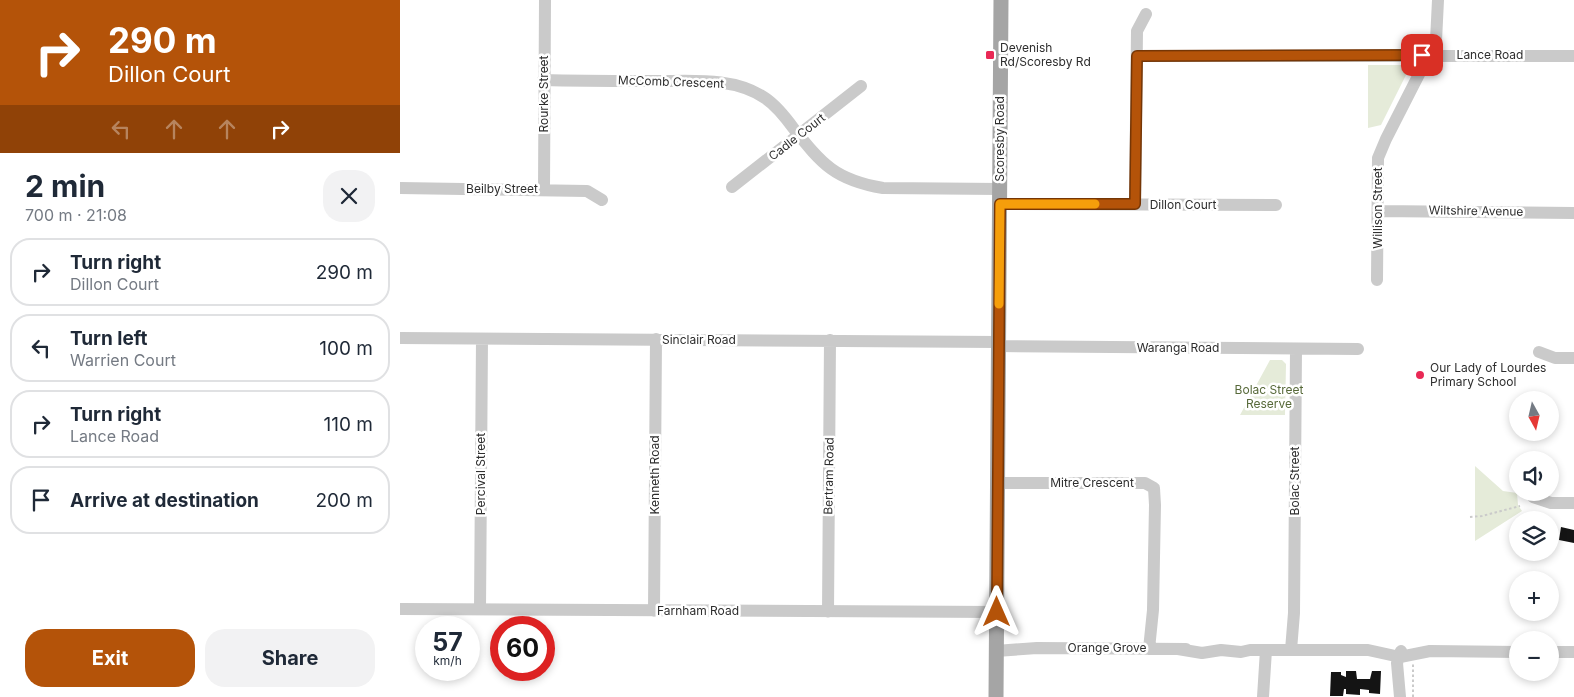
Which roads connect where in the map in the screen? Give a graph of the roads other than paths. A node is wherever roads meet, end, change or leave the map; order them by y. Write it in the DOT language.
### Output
graph roads {
  1 [pos="545,0"];
  2 [pos="1001,0"];
  3 [pos="1438,0"];
  4 [pos="1146,14"];
  5 [pos="1430,55"];
  6 [pos="1137,56"];
  7 [pos="1574,56"];
  8 [pos="544,80"];
  9 [pos="862,86"];
  10 [pos="800,135"];
  11 [pos="732,187"];
  12 [pos="400,188"];
  13 [pos="544,189"];
  14 [pos="1000,189"];
  15 [pos="602,200"];
  16 [pos="1000,204"];
  17 [pos="1135,204"];
  18 [pos="1276,205"];
  19 [pos="1378,210"];
  20 [pos="1574,213"];
  21 [pos="1378,280"];
  22 [pos="400,338"];
  23 [pos="482,338"];
  24 [pos="656,339"];
  25 [pos="830,340"];
  26 [pos="998,344"];
  27 [pos="1296,349"];
  28 [pos="1358,349"];
  29 [pos="1539,352"];
  30 [pos="1574,358"];
  31 [pos="997,483"];
  32 [pos="1544,501"];
  33 [pos="1574,503"];
  34 [pos="400,609"];
  35 [pos="480,609"];
  36 [pos="654,611"];
  37 [pos="828,612"];
  38 [pos="997,612"];
  39 [pos="996,647"];
  40 [pos="1152,649"];
  41 [pos="1259,650"];
  42 [pos="1294,650"];
  43 [pos="1509,652"];
  44 [pos="1559,652"];
  45 [pos="1574,652"];
  46 [pos="1404,657"];
  47 [pos="1400,692"];
  48 [pos="996,697"];
  49 [pos="1263,697"];
  1 -- 8 [label="street, Rourke Street"];
  2 -- 14 [label="main road, Scoresby Road"];
  3 -- 5 [label="street, Willison Street"];
  4 -- 6 [label="street"];
  5 -- 6 [label="street, Lance Road"];
  5 -- 7 [label="street, Lance Road"];
  5 -- 19 [label="street, Willison Street"];
  6 -- 17 [label="street"];
  8 -- 10 [label="street, McComb Crescent"];
  8 -- 13 [label="street, Rourke Street"];
  9 -- 10 [label="street, Cadle Court"];
  10 -- 11 [label="street, Cadle Court"];
  10 -- 14 [label="street, McComb Crescent"];
  12 -- 13 [label="street, Beilby Street"];
  13 -- 15 [label="street, Beilby Street"];
  14 -- 16 [label="main road, Scoresby Road"];
  16 -- 17 [label="street, Dillon Court"];
  16 -- 26 [label="main road, Scoresby Road"];
  17 -- 18 [label="street, Dillon Court"];
  19 -- 20 [label="street, Wiltshire Avenue"];
  19 -- 21 [label="street, Willison Street"];
  22 -- 23 [label="street, Sinclair Road"];
  23 -- 24 [label="street, Sinclair Road"];
  23 -- 35 [label="street, Percival Street"];
  24 -- 25 [label="street, Sinclair Road"];
  24 -- 36 [label="street, Kenneth Road"];
  25 -- 26 [label="street, Sinclair Road"];
  25 -- 37 [label="street, Bertram Road"];
  26 -- 27 [label="street, Waranga Road"];
  26 -- 31 [label="main road, Scoresby Road"];
  27 -- 28 [label="street, Waranga Road"];
  27 -- 42 [label="street, Bolac Street"];
  29 -- 30 [label="street"];
  31 -- 38 [label="main road, Scoresby Road"];
  31 -- 40 [label="street, Mitre Crescent"];
  32 -- 33 [label="street"];
  34 -- 35 [label="street, Farnham Road"];
  35 -- 36 [label="street, Farnham Road"];
  36 -- 37 [label="street, Farnham Road"];
  37 -- 38 [label="street, Farnham Road"];
  38 -- 39 [label="main road, Scoresby Road"];
  39 -- 40 [label="street, Orange Grove"];
  39 -- 48 [label="main road, Scoresby Road"];
  40 -- 41 [label="street, Orange Grove"];
  41 -- 42 [label="street, Orange Grove"];
  41 -- 49 [label="street"];
  42 -- 46 [label="street, Orange Grove"];
  43 -- 46 [label="street, Orange Grove"];
  44 -- 45 [label="street"];
  46 -- 47 [label="street"];
}
